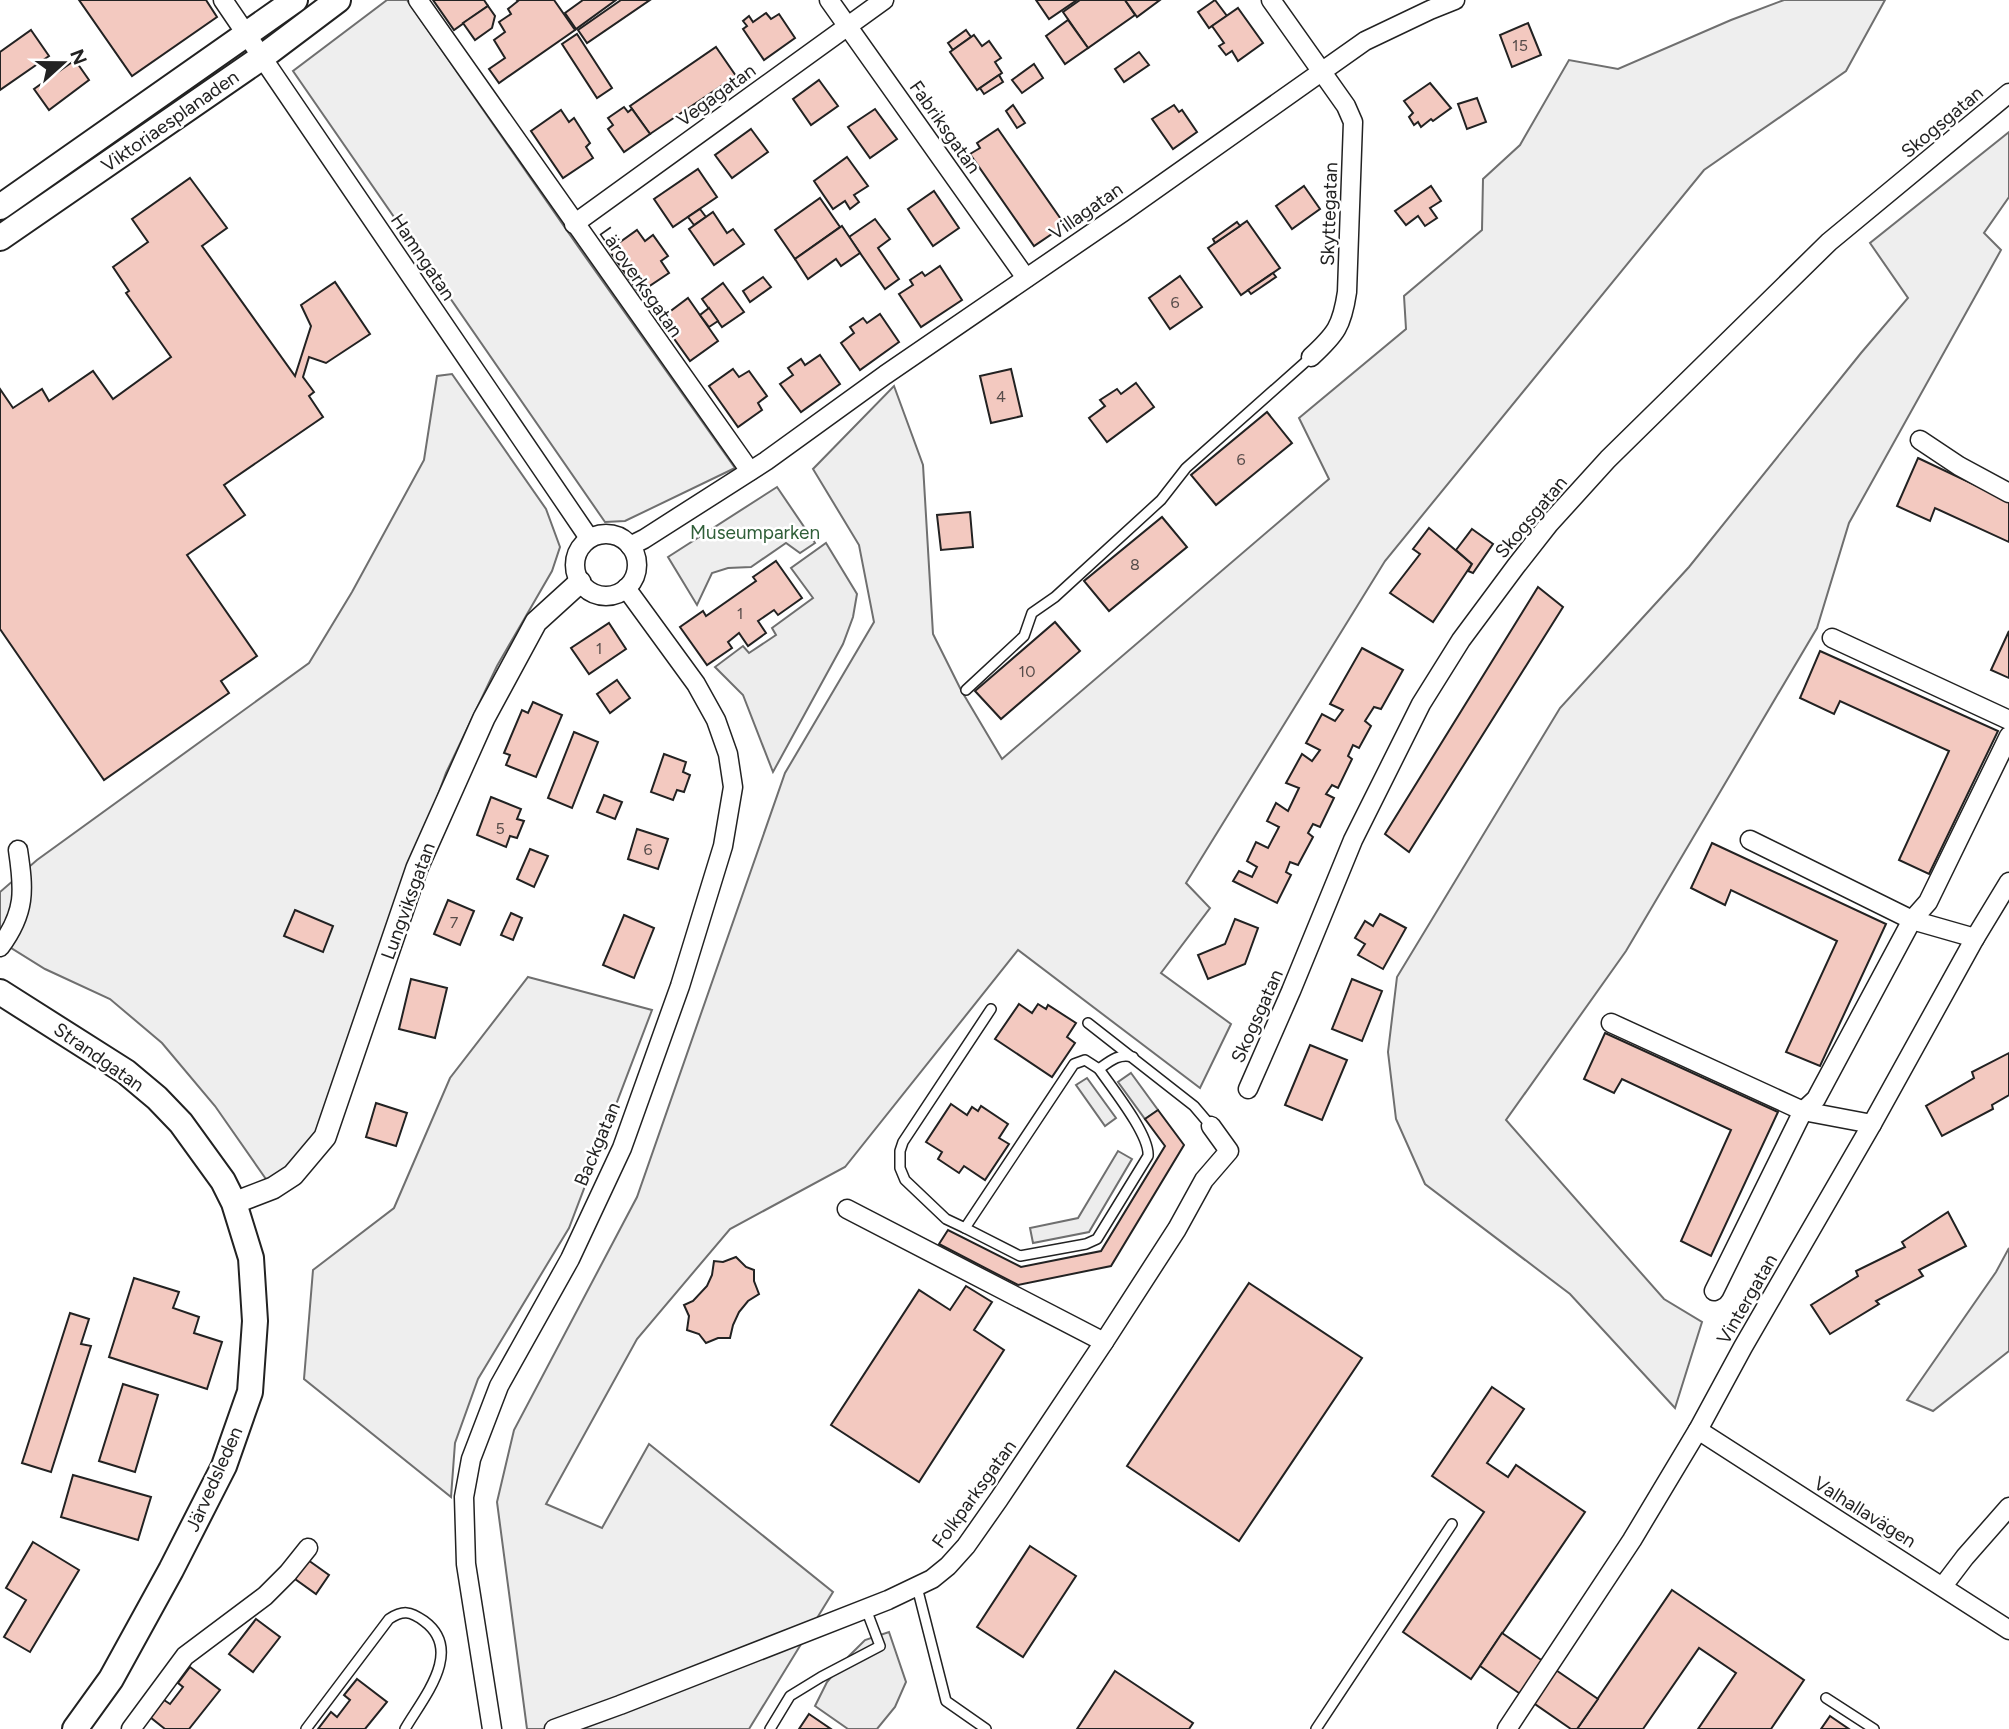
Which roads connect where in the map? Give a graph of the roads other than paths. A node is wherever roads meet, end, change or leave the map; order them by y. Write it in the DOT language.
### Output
graph roads {
  1 [pos="222,0"];
  2 [pos="295,0"];
  3 [pos="338,0"];
  4 [pos="418,0"];
  5 [pos="829,0"];
  6 [pos="884,0"];
  7 [pos="1271,0"];
  8 [pos="1455,0"];
  9 [pos="1429,5"];
  10 [pos="847,25"];
  11 [pos="246,36"];
  12 [pos="261,58"];
  13 [pos="1321,71"];
  14 [pos="2009,93"];
  15 [pos="0,206"];
  16 [pos="574,224"];
  17 [pos="0,238"];
  18 [pos="1026,278"];
  19 [pos="1311,357"];
  20 [pos="1920,440"];
  21 [pos="750,471"];
  22 [pos="2009,493"];
  23 [pos="589,538"];
  24 [pos="630,546"];
  25 [pos="580,582"];
  26 [pos="626,588"];
  27 [pos="1832,638"];
  28 [pos="966,690"];
  29 [pos="2009,720"];
  30 [pos="2009,736"];
  31 [pos="1750,840"];
  32 [pos="18,850"];
  33 [pos="2009,882"];
  34 [pos="1912,920"];
  35 [pos="1975,938"];
  36 [pos="0,947"];
  37 [pos="0,992"];
  38 [pos="991,1009"];
  39 [pos="1088,1023"];
  40 [pos="1611,1023"];
  41 [pos="1133,1057"];
  42 [pos="1099,1069"];
  43 [pos="1248,1089"];
  44 [pos="1803,1111"];
  45 [pos="1872,1124"];
  46 [pos="1211,1126"];
  47 [pos="234,1203"];
  48 [pos="847,1209"];
  49 [pos="965,1228"];
  50 [pos="1714,1291"];
  51 [pos="1104,1342"];
  52 [pos="1698,1430"];
  53 [pos="2009,1507"];
  54 [pos="1452,1524"];
  55 [pos="308,1548"];
  56 [pos="1942,1586"];
  57 [pos="916,1587"];
  58 [pos="866,1609"];
  59 [pos="2009,1630"];
  60 [pos="1826,1698"];
  61 [pos="75,1729"];
  62 [pos="131,1729"];
  63 [pos="306,1729"];
  64 [pos="405,1729"];
  65 [pos="492,1729"];
  66 [pos="554,1729"];
  67 [pos="770,1729"];
  68 [pos="986,1729"];
  69 [pos="1316,1729"];
  70 [pos="1507,1729"];
  71 [pos="1874,1729"];
  1 -- 11 [label="street, Hamngatan"];
  2 -- 11 [label="main road, Viktoriaesplanaden"];
  3 -- 12 [label="main road, Viktoriaesplanaden"];
  4 -- 16 [label="street, Läroverksgatan"];
  5 -- 10 [label="street, Fabriksgatan"];
  6 -- 10 [label="street, Vegagatan"];
  7 -- 13 [label="street"];
  8 -- 9 [label="street, Villagatan"];
  9 -- 13 [label="street, Villagatan"];
  10 -- 16 [label="street, Vegagatan"];
  10 -- 18 [label="street, Fabriksgatan"];
  11 -- 12 [label="street, Hamngatan"];
  11 -- 15 [label="main road, Viktoriaesplanaden"];
  12 -- 17 [label="main road, Viktoriaesplanaden"];
  12 -- 23 [label="street, Hamngatan"];
  13 -- 18 [label="street, Villagatan"];
  13 -- 19 [label="street, Skyttegatan"];
  14 -- 43 [label="street, Skogsgatan"];
  16 -- 21 [label="street, Läroverksgatan"];
  18 -- 21 [label="street, Villagatan"];
  19 -- 28 [label="lane"];
  20 -- 22 [label="street"];
  21 -- 24 [label="street"];
  23 -- 24 [label="street"];
  23 -- 25 [label="street"];
  24 -- 26 [label="street"];
  25 -- 26 [label="street"];
  25 -- 47 [label="street, Lungviksgatan"];
  26 -- 65 [label="street, Backgatan"];
  27 -- 29 [label="street"];
  30 -- 34 [label="street"];
  31 -- 34 [label="street"];
  32 -- 36 [label="street"];
  33 -- 35 [label="street, Vintergatan"];
  34 -- 35 [label="street"];
  34 -- 44 [label="street"];
  35 -- 45 [label="street, Vintergatan"];
  37 -- 47 [label="main road, Strandgatan"];
  38 -- 49 [label="lane"];
  39 -- 41 [label="lane"];
  40 -- 44 [label="street"];
  41 -- 42 [label="lane"];
  41 -- 46 [label="lane"];
  42 -- 49 [label="lane"];
  42 -- 49 [label="lane"];
  44 -- 45 [label="street"];
  44 -- 50 [label="street"];
  45 -- 52 [label="street, Vintergatan"];
  46 -- 51 [label="street, Folkparksgatan"];
  47 -- 61 [label="main road, Järvedsleden"];
  48 -- 51 [label="street"];
  51 -- 57 [label="street, Folkparksgatan"];
  52 -- 56 [label="street, Valhallavägen"];
  52 -- 70 [label="street, Vintergatan"];
  53 -- 56 [label="street"];
  54 -- 69 [label="lane"];
  55 -- 62 [label="street"];
  56 -- 59 [label="street, Valhallavägen"];
  57 -- 58 [label="street, Folkparksgatan"];
  57 -- 68 [label="lane"];
  58 -- 66 [label="street, Folkparksgatan"];
  58 -- 67 [label="lane"];
  60 -- 71 [label="lane"];
  63 -- 64 [label="lane"];
}
